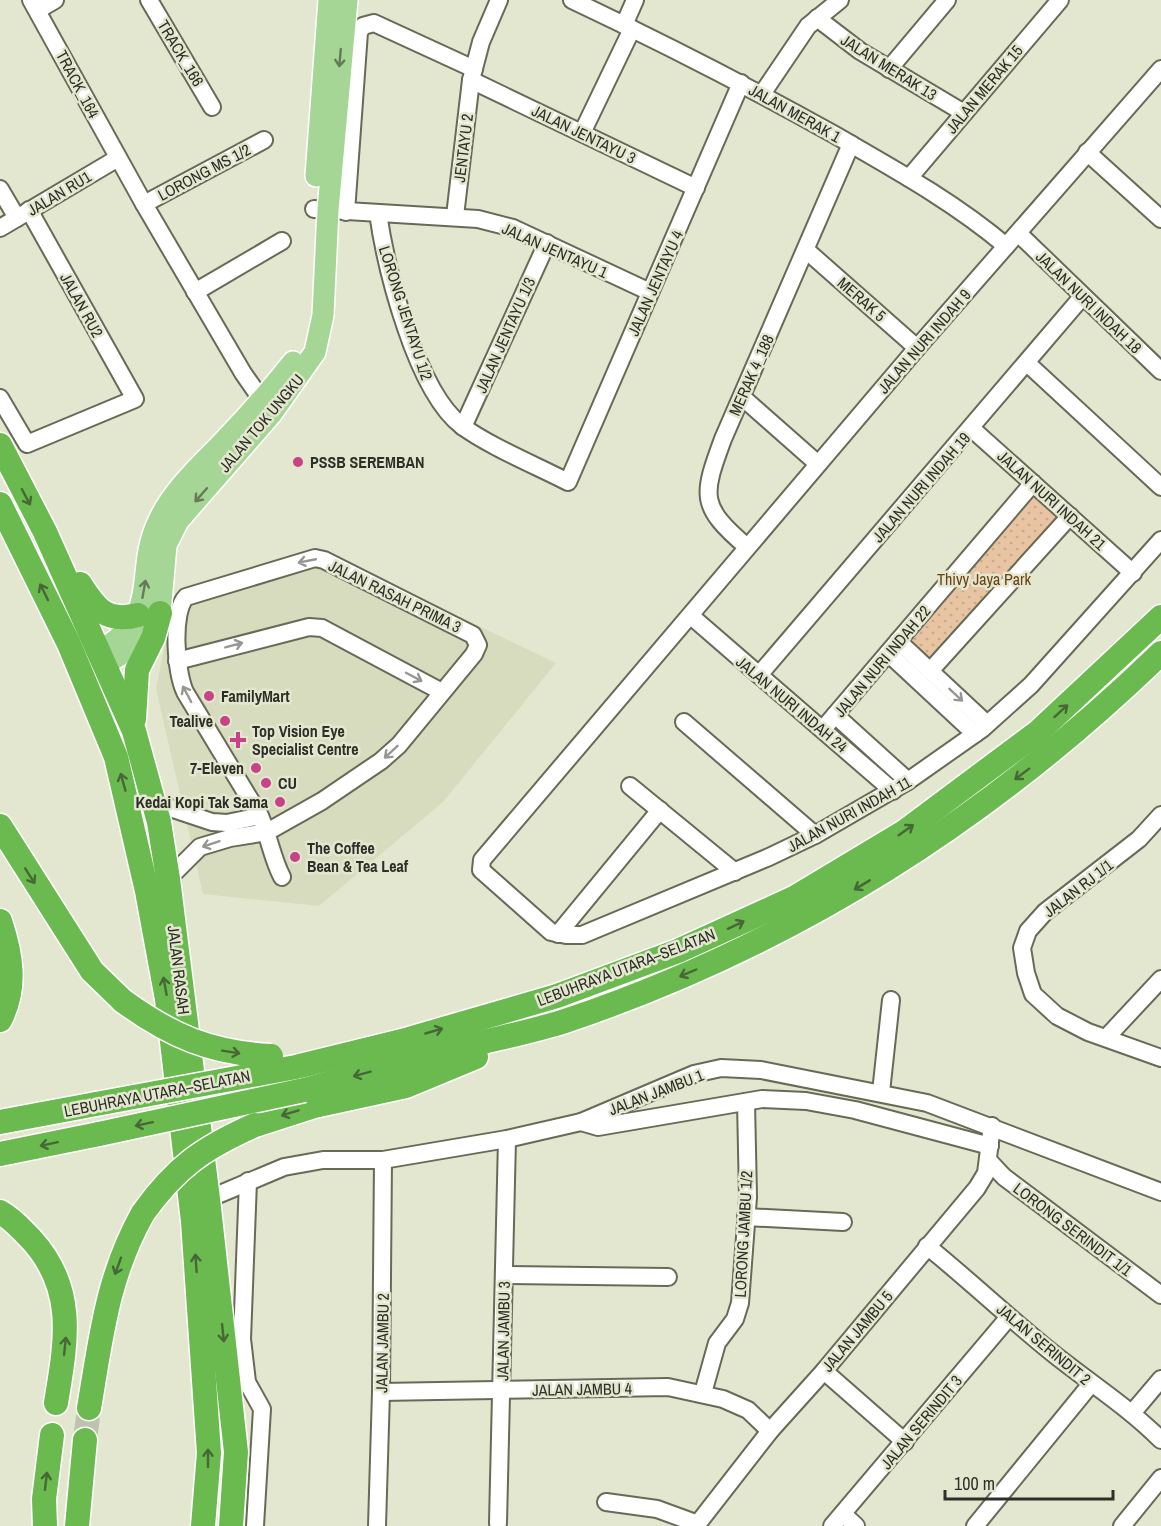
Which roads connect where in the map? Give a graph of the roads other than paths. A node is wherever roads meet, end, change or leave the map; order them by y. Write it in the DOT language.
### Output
graph roads {
  1 [pos="55,0"];
  2 [pos="149,0"];
  3 [pos="329,0"];
  4 [pos="347,0"];
  5 [pos="499,0"];
  6 [pos="572,0"];
  7 [pos="635,0"];
  8 [pos="840,0"];
  9 [pos="947,0"];
  10 [pos="1060,0"];
  11 [pos="35,5"];
  12 [pos="818,18"];
  13 [pos="628,27"];
  14 [pos="889,69"];
  15 [pos="1161,69"];
  16 [pos="472,74"];
  17 [pos="741,83"];
  18 [pos="762,94"];
  19 [pos="213,107"];
  20 [pos="964,113"];
  21 [pos="582,133"];
  22 [pos="264,141"];
  23 [pos="851,144"];
  24 [pos="1087,152"];
  25 [pos="118,158"];
  26 [pos="909,178"];
  27 [pos="696,188"];
  28 [pos="0,189"];
  29 [pos="144,204"];
  30 [pos="329,210"];
  31 [pos="378,213"];
  32 [pos="23,214"];
  33 [pos="454,216"];
  34 [pos="1161,219"];
  35 [pos="0,228"];
  36 [pos="1012,240"];
  37 [pos="282,241"];
  38 [pos="547,243"];
  39 [pos="806,250"];
  40 [pos="195,292"];
  41 [pos="650,292"];
  42 [pos="1082,297"];
  43 [pos="917,348"];
  44 [pos="1026,363"];
  45 [pos="1161,370"];
  46 [pos="742,397"];
  47 [pos="0,398"];
  48 [pos="267,408"];
  49 [pos="463,427"];
  50 [pos="971,428"];
  51 [pos="0,445"];
  52 [pos="818,464"];
  53 [pos="568,482"];
  54 [pos="1033,483"];
  55 [pos="1161,487"];
  56 [pos="0,504"];
  57 [pos="1070,516"];
  58 [pos="45,532"];
  59 [pos="1161,540"];
  60 [pos="747,547"];
  61 [pos="1134,573"];
  62 [pos="149,614"];
  63 [pos="691,616"];
  64 [pos="1161,617"];
  65 [pos="69,644"];
  66 [pos="893,647"];
  67 [pos="1161,653"];
  68 [pos="100,659"];
  69 [pos="177,660"];
  70 [pos="930,671"];
  71 [pos="759,675"];
  72 [pos="442,692"];
  73 [pos="91,693"];
  74 [pos="835,715"];
  75 [pos="684,722"];
  76 [pos="823,729"];
  77 [pos="981,729"];
  78 [pos="134,732"];
  79 [pos="909,781"];
  80 [pos="630,786"];
  81 [pos="893,791"];
  82 [pos="154,803"];
  83 [pos="660,810"];
  84 [pos="1161,815"];
  85 [pos="264,824"];
  86 [pos="0,826"];
  87 [pos="814,835"];
  88 [pos="735,872"];
  89 [pos="282,876"];
  90 [pos="168,879"];
  91 [pos="0,921"];
  92 [pos="558,934"];
  93 [pos="1161,980"];
  94 [pos="891,1000"];
  95 [pos="0,1020"];
  96 [pos="564,1021"];
  97 [pos="1106,1038"];
  98 [pos="402,1041"];
  99 [pos="1161,1058"];
  100 [pos="881,1092"];
  101 [pos="746,1102"];
  102 [pos="0,1122"];
  103 [pos="581,1122"];
  104 [pos="992,1126"];
  105 [pos="507,1139"];
  106 [pos="989,1153"];
  107 [pos="0,1155"];
  108 [pos="383,1160"];
  109 [pos="248,1181"];
  110 [pos="1161,1192"];
  111 [pos="208,1199"];
  112 [pos="0,1212"];
  113 [pos="746,1217"];
  114 [pos="843,1222"];
  115 [pos="927,1246"];
  116 [pos="504,1275"];
  117 [pos="668,1277"];
  118 [pos="1161,1295"];
  119 [pos="1010,1317"];
  120 [pos="824,1371"];
  121 [pos="1161,1379"];
  122 [pos="1091,1384"];
  123 [pos="502,1390"];
  124 [pos="381,1392"];
  125 [pos="703,1394"];
  126 [pos="56,1403"];
  127 [pos="89,1408"];
  128 [pos="1133,1412"];
  129 [pos="770,1431"];
  130 [pos="52,1435"];
  131 [pos="85,1440"];
  132 [pos="1161,1440"];
  133 [pos="905,1442"];
  134 [pos="1161,1478"];
  135 [pos="606,1502"];
  136 [pos="838,1520"];
  137 [pos="498,1523"];
  138 [pos="697,1525"];
  139 [pos="45,1526"];
  140 [pos="77,1526"];
  141 [pos="203,1526"];
  142 [pos="231,1526"];
  143 [pos="255,1526"];
  144 [pos="377,1526"];
  145 [pos="856,1526"];
  146 [pos="975,1526"];
  147 [pos="1122,1526"];
  1 -- 11 [label="street"];
  2 -- 19 [label="street, TRACK_166"];
  3 -- 30 [label="main road, JALAN TOK UNGKU"];
  4 -- 30 [label="main road, JALAN TOK UNGKU, one-way"];
  5 -- 16 [label="street, JENTAYU 2"];
  6 -- 13 [label="street, JALAN MERAK 1"];
  7 -- 13 [label="street"];
  8 -- 12 [label="street"];
  9 -- 14 [label="street"];
  10 -- 20 [label="street, JALAN MERAK 15"];
  11 -- 25 [label="street, TRACK_164"];
  12 -- 14 [label="street, JALAN MERAK 13"];
  12 -- 18 [label="street"];
  13 -- 17 [label="street, JALAN MERAK 1"];
  13 -- 21 [label="street"];
  14 -- 20 [label="street, JALAN MERAK 13"];
  15 -- 24 [label="street, JALAN NURI INDAH 9"];
  16 -- 21 [label="street, JALAN JENTAYU 3"];
  16 -- 30 [label="street, JALAN JENTAYU 3"];
  16 -- 33 [label="street, JENTAYU 2"];
  17 -- 18 [label="street, JALAN MERAK 1"];
  17 -- 27 [label="street, JALAN JENTAYU 4"];
  18 -- 23 [label="street, JALAN MERAK 1"];
  20 -- 26 [label="street, JALAN MERAK 15"];
  21 -- 27 [label="street, JALAN JENTAYU 3"];
  22 -- 29 [label="street, LORONG MS 1/2"];
  23 -- 26 [label="street, JALAN MERAK 1"];
  23 -- 39 [label="street, MERAK 4_188"];
  24 -- 34 [label="street"];
  24 -- 36 [label="street, JALAN NURI INDAH 9"];
  25 -- 29 [label="street, TRACK_164"];
  25 -- 32 [label="street, JALAN RU1"];
  26 -- 36 [label="street, JALAN MERAK 1"];
  27 -- 41 [label="street, JALAN JENTAYU 4"];
  28 -- 32 [label="street, JALAN RU2"];
  29 -- 40 [label="street, TRACK_164"];
  30 -- 31 [label="street, JALAN JENTAYU 1"];
  30 -- 48 [label="main road, JALAN TOK UNGKU"];
  31 -- 33 [label="street, JALAN JENTAYU 1"];
  31 -- 49 [label="street, LORONG JENTAYU 1/2"];
  32 -- 35 [label="street, JALAN RU1"];
  32 -- 47 [label="street, JALAN RU2"];
  33 -- 38 [label="street, JALAN JENTAYU 1"];
  36 -- 42 [label="street, JALAN NURI INDAH 18"];
  36 -- 43 [label="street, JALAN NURI INDAH 9"];
  37 -- 40 [label="street"];
  38 -- 41 [label="street, JALAN JENTAYU 1"];
  38 -- 49 [label="street, JALAN JENTAYU 1/3"];
  39 -- 43 [label="street, MERAK 5"];
  39 -- 46 [label="street, MERAK 4_188"];
  40 -- 48 [label="street, TRACK_164"];
  41 -- 53 [label="street, JALAN JENTAYU 4"];
  42 -- 44 [label="street, JALAN NURI INDAH 19"];
  42 -- 45 [label="street, JALAN NURI INDAH 18"];
  43 -- 52 [label="street, JALAN NURI INDAH 9"];
  44 -- 50 [label="street, JALAN NURI INDAH 19"];
  44 -- 55 [label="street"];
  46 -- 52 [label="street"];
  46 -- 60 [label="street, MERAK 4_188"];
  48 -- 62 [label="main road, JALAN TOK UNGKU"];
  49 -- 53 [label="street, LORONG JENTAYU 1/2"];
  50 -- 54 [label="street, JALAN NURI INDAH 21"];
  50 -- 71 [label="street, JALAN NURI INDAH 19"];
  51 -- 58 [label="highway, JALAN RASAH, one-way"];
  52 -- 60 [label="street, JALAN NURI INDAH 9"];
  54 -- 57 [label="street, JALAN NURI INDAH 21"];
  54 -- 66 [label="street, JALAN NURI INDAH 22"];
  65 -- 56 [label="highway, JALAN RASAH, one-way"];
  57 -- 61 [label="street, JALAN NURI INDAH 21"];
  57 -- 70 [label="street"];
  58 -- 62 [label="highway"];
  58 -- 68 [label="highway, JALAN RASAH"];
  59 -- 61 [label="street, JALAN NURI INDAH 11"];
  60 -- 63 [label="street, JALAN NURI INDAH 9"];
  61 -- 77 [label="street, JALAN NURI INDAH 11"];
  62 -- 68 [label="main road, JALAN TOK UNGKU"];
  62 -- 78 [label="highway"];
  63 -- 71 [label="street, JALAN NURI INDAH 24"];
  63 -- 92 [label="street, JALAN NURI INDAH 9"];
  98 -- 64 [label="highway, LEBUHRAYA UTARA–SELATAN, one-way"];
  65 -- 68 [label="highway"];
  65 -- 73 [label="highway, JALAN RASAH"];
  66 -- 70 [label="street"];
  66 -- 74 [label="street, JALAN NURI INDAH 22"];
  66 -- 77 [label="street"];
  67 -- 96 [label="highway, LEBUHRAYA UTARA–SELATAN, one-way"];
  68 -- 73 [label="highway"];
  68 -- 78 [label="highway, JALAN RASAH"];
  69 -- 72 [label="street, one-way"];
  72 -- 69 [label="street, JALAN RASAH PRIMA 3, one-way"];
  85 -- 69 [label="street, one-way"];
  70 -- 77 [label="street, one-way"];
  71 -- 76 [label="street, JALAN NURI INDAH 24"];
  72 -- 85 [label="street, one-way"];
  141 -- 73 [label="highway, JALAN RASAH, one-way"];
  74 -- 76 [label="street, JALAN NURI INDAH 22"];
  74 -- 79 [label="street"];
  75 -- 87 [label="street"];
  76 -- 81 [label="street, JALAN NURI INDAH 24"];
  77 -- 79 [label="street, JALAN NURI INDAH 11"];
  78 -- 82 [label="highway, JALAN RASAH"];
  79 -- 81 [label="street, JALAN NURI INDAH 11"];
  80 -- 83 [label="street"];
  81 -- 87 [label="street, JALAN NURI INDAH 11"];
  82 -- 85 [label="street"];
  82 -- 90 [label="highway, JALAN RASAH"];
  83 -- 88 [label="street"];
  83 -- 92 [label="street"];
  84 -- 97 [label="street, JALAN RJ 1/1"];
  85 -- 89 [label="street"];
  85 -- 90 [label="street, one-way"];
  86 -- 98 [label="highway, one-way, bridge"];
  87 -- 88 [label="street, JALAN NURI INDAH 11"];
  88 -- 92 [label="street, JALAN NURI INDAH 11"];
  90 -- 111 [label="highway, JALAN RASAH"];
  91 -- 95 [label="highway"];
  93 -- 97 [label="street"];
  94 -- 100 [label="street"];
  96 -- 107 [label="highway, LEBUHRAYA UTARA–SELATAN, one-way, bridge"];
  96 -- 127 [label="highway, one-way, bridge"];
  97 -- 99 [label="street, JALAN RJ 1/1"];
  98 -- 102 [label="highway, LEBUHRAYA UTARA–SELATAN, bridge"];
  100 -- 103 [label="street, JALAN JAMBU 1"];
  100 -- 104 [label="street, JALAN JAMBU 1"];
  101 -- 103 [label="street"];
  101 -- 106 [label="street"];
  101 -- 113 [label="street, LORONG JAMBU 1/2"];
  103 -- 105 [label="street, JALAN JAMBU 1"];
  104 -- 106 [label="street, JALAN JAMBU 5"];
  104 -- 110 [label="street, JALAN JAMBU 1"];
  105 -- 108 [label="street, JALAN JAMBU 1"];
  105 -- 116 [label="street, JALAN JAMBU 3"];
  106 -- 115 [label="street, JALAN JAMBU 5"];
  106 -- 118 [label="street, LORONG SERINDIT 1/1"];
  108 -- 109 [label="street, JALAN JAMBU 1"];
  108 -- 124 [label="street, JALAN JAMBU 2"];
  109 -- 111 [label="street, JALAN JAMBU 1"];
  109 -- 143 [label="street"];
  111 -- 142 [label="highway, JALAN RASAH, one-way"];
  126 -- 112 [label="highway, one-way"];
  113 -- 114 [label="street"];
  113 -- 125 [label="street, LORONG JAMBU 1/2"];
  115 -- 119 [label="street, JALAN SERINDIT 2"];
  115 -- 120 [label="street, JALAN JAMBU 5"];
  116 -- 117 [label="street"];
  116 -- 123 [label="street, JALAN JAMBU 3"];
  119 -- 122 [label="street, JALAN SERINDIT 2"];
  119 -- 133 [label="street, JALAN SERINDIT 3"];
  120 -- 129 [label="street, JALAN JAMBU 5"];
  120 -- 133 [label="street"];
  121 -- 128 [label="street"];
  122 -- 128 [label="street, JALAN SERINDIT 2"];
  122 -- 146 [label="street"];
  123 -- 124 [label="street, JALAN JAMBU 4"];
  123 -- 125 [label="street, JALAN JAMBU 4"];
  123 -- 137 [label="street, JALAN JAMBU 3"];
  124 -- 144 [label="street, JALAN JAMBU 2"];
  125 -- 129 [label="street, JALAN JAMBU 4"];
  128 -- 132 [label="street, JALAN SERINDIT 2"];
  129 -- 138 [label="street, JALAN JAMBU 5"];
  139 -- 130 [label="highway, one-way"];
  131 -- 140 [label="highway"];
  133 -- 136 [label="street, JALAN SERINDIT 3"];
  134 -- 147 [label="street"];
  135 -- 138 [label="street"];
  136 -- 145 [label="street"];
}
